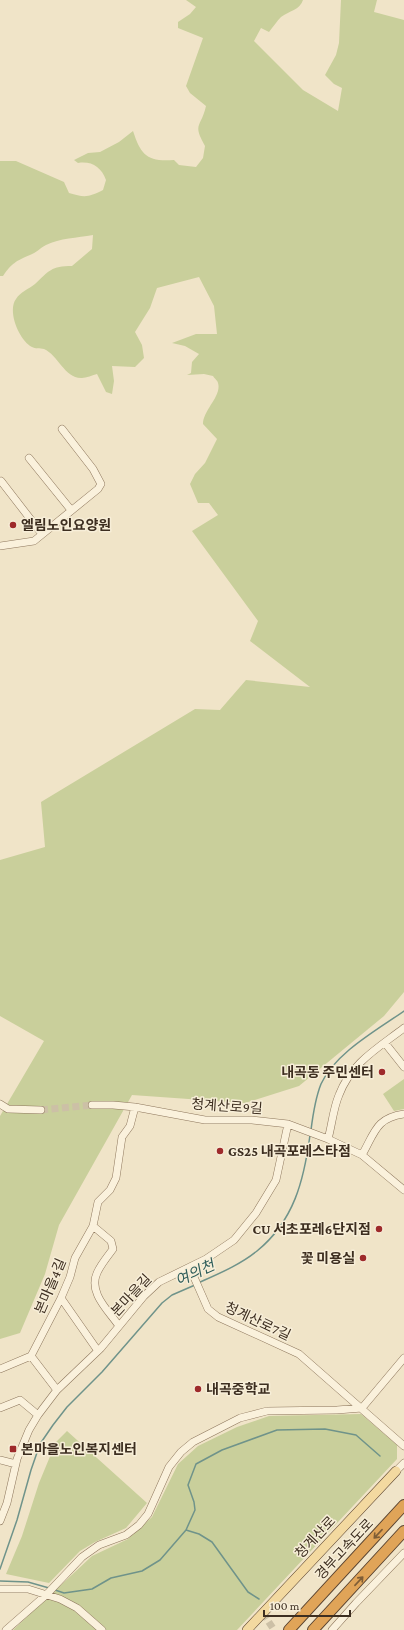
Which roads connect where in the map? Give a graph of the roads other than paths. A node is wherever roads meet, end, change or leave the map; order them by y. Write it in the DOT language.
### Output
graph roads {
  1 [pos="62,430"];
  2 [pos="29,458"];
  3 [pos="0,482"];
  4 [pos="71,510"];
  5 [pos="42,534"];
  6 [pos="0,546"];
  7 [pos="404,1028"];
  8 [pos="385,1043"];
  9 [pos="404,1067"];
  10 [pos="0,1104"];
  11 [pos="92,1105"];
  12 [pos="135,1107"];
  13 [pos="41,1110"];
  14 [pos="404,1114"];
  15 [pos="291,1125"];
  16 [pos="326,1139"];
  17 [pos="362,1155"];
  18 [pos="404,1190"];
  19 [pos="93,1226"];
  20 [pos="191,1271"];
  21 [pos="61,1298"];
  22 [pos="119,1326"];
  23 [pos="98,1351"];
  24 [pos="28,1358"];
  25 [pos="404,1358"];
  26 [pos="0,1369"];
  27 [pos="57,1390"];
  28 [pos="0,1408"];
  29 [pos="362,1408"];
  30 [pos="38,1415"];
  31 [pos="404,1446"];
  32 [pos="0,1460"];
  33 [pos="404,1463"];
  34 [pos="14,1464"];
  35 [pos="396,1471"];
  36 [pos="404,1505"];
  37 [pos="0,1521"];
  38 [pos="404,1531"];
  39 [pos="404,1553"];
  40 [pos="1,1589"];
  41 [pos="47,1593"];
  42 [pos="6,1630"];
  43 [pos="102,1630"];
  44 [pos="247,1630"];
  45 [pos="289,1630"];
  46 [pos="313,1630"];
  47 [pos="332,1630"];
  1 -- 4 [label="street"];
  2 -- 4 [label="street"];
  3 -- 5 [label="street"];
  4 -- 5 [label="street"];
  5 -- 6 [label="street"];
  7 -- 8 [label="street"];
  8 -- 9 [label="street"];
  8 -- 16 [label="street"];
  10 -- 13 [label="street"];
  11 -- 12 [label="street, 청계산로9길"];
  12 -- 15 [label="street, 청계산로9길"];
  12 -- 19 [label="street"];
  14 -- 17 [label="street"];
  15 -- 16 [label="street, 청계산로9길"];
  15 -- 20 [label="street"];
  16 -- 17 [label="street"];
  17 -- 18 [label="street"];
  19 -- 21 [label="street, 본마을4길"];
  19 -- 22 [label="street"];
  20 -- 22 [label="street, 본마을길"];
  20 -- 29 [label="street, 청계산로7길"];
  21 -- 23 [label="street"];
  21 -- 24 [label="street, 본마을4길"];
  22 -- 23 [label="street, 본마을길"];
  23 -- 27 [label="street, 본마을길"];
  24 -- 26 [label="street"];
  24 -- 27 [label="street"];
  25 -- 29 [label="street"];
  27 -- 30 [label="street, 본마을길"];
  28 -- 30 [label="street"];
  29 -- 31 [label="street, 청계산로7길"];
  29 -- 41 [label="street"];
  30 -- 34 [label="street, 본마을길"];
  32 -- 34 [label="street"];
  33 -- 35 [label="street, 청계산로"];
  34 -- 37 [label="street, 본마을길"];
  35 -- 44 [label="main road, 청계산로"];
  36 -- 45 [label="highway, 경부고속도로, one-way"];
  46 -- 38 [label="highway, one-way"];
  39 -- 47 [label="street"];
  40 -- 41 [label="street"];
  41 -- 42 [label="street"];
  41 -- 43 [label="street"];
}
